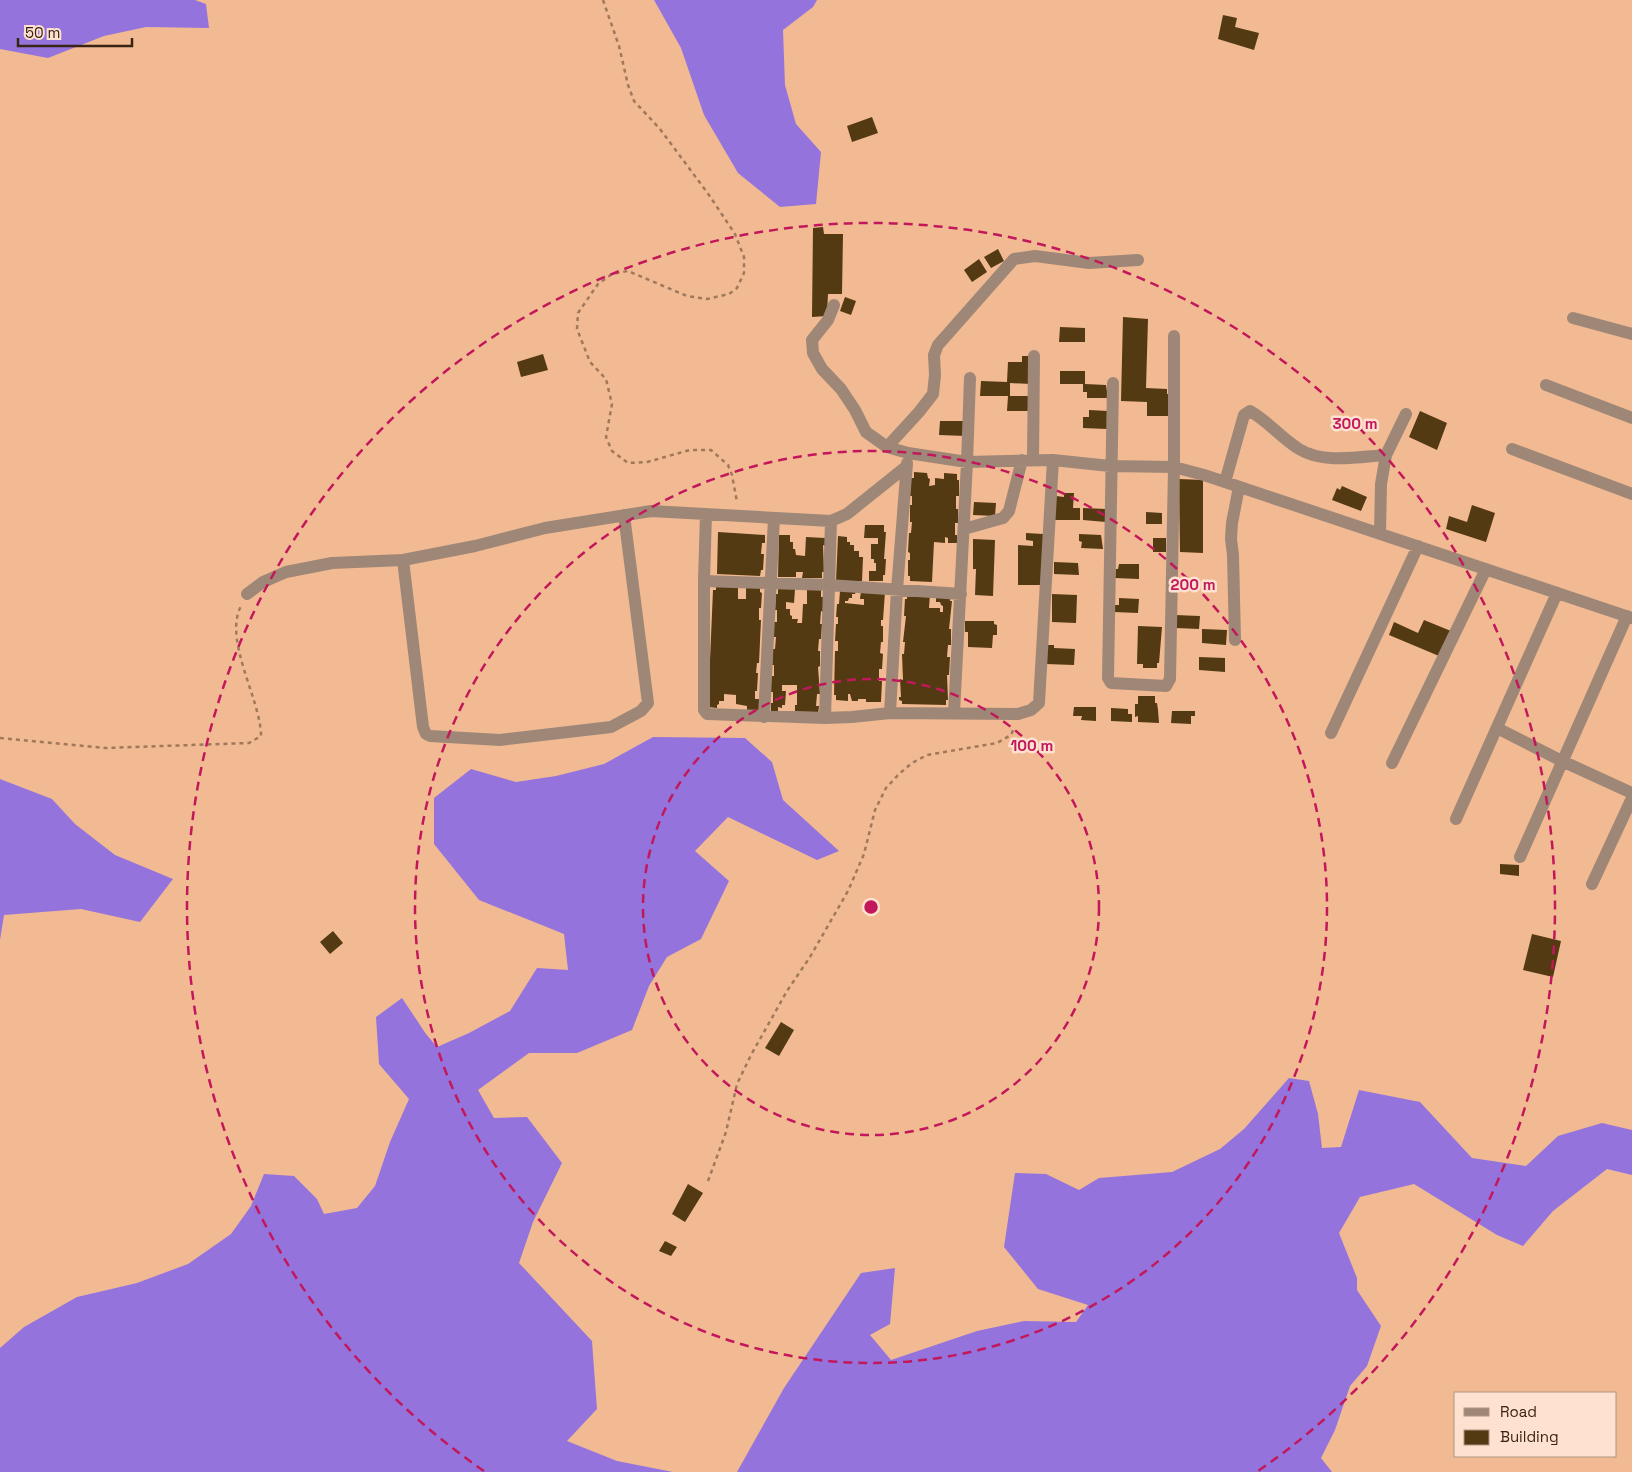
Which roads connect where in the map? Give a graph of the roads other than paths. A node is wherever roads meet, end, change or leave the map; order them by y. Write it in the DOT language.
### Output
graph roads {
  1 [pos="1138,260"];
  2 [pos="834,305"];
  3 [pos="1573,318"];
  4 [pos="1632,334"];
  5 [pos="1174,336"];
  6 [pos="1034,356"];
  7 [pos="970,378"];
  8 [pos="1113,383"];
  9 [pos="1546,385"];
  10 [pos="1406,414"];
  11 [pos="1632,418"];
  12 [pos="887,447"];
  13 [pos="1512,449"];
  14 [pos="908,453"];
  15 [pos="1386,455"];
  16 [pos="1028,460"];
  17 [pos="1053,460"];
  18 [pos="967,462"];
  19 [pos="907,466"];
  20 [pos="1110,466"];
  21 [pos="1174,467"];
  22 [pos="1225,482"];
  23 [pos="1240,487"];
  24 [pos="1632,494"];
  25 [pos="706,514"];
  26 [pos="624,515"];
  27 [pos="774,518"];
  28 [pos="831,521"];
  29 [pos="964,529"];
  30 [pos="1380,533"];
  31 [pos="1418,546"];
  32 [pos="403,560"];
  33 [pos="1486,569"];
  34 [pos="704,581"];
  35 [pos="771,584"];
  36 [pos="829,585"];
  37 [pos="897,590"];
  38 [pos="1556,593"];
  39 [pos="247,594"];
  40 [pos="960,594"];
  41 [pos="1629,617"];
  42 [pos="1235,640"];
  43 [pos="890,713"];
  44 [pos="954,714"];
  45 [pos="764,717"];
  46 [pos="825,718"];
  47 [pos="1497,728"];
  48 [pos="1331,733"];
  49 [pos="1562,761"];
  50 [pos="1392,763"];
  51 [pos="1632,793"];
  52 [pos="1632,798"];
  53 [pos="1456,819"];
  54 [pos="1520,858"];
  55 [pos="1592,884"];
  1 -- 12 [label="street"];
  2 -- 12 [label="street"];
  3 -- 4 [label="street"];
  5 -- 21 [label="street"];
  6 -- 16 [label="street"];
  7 -- 18 [label="street"];
  8 -- 20 [label="street"];
  9 -- 11 [label="street"];
  10 -- 15 [label="street"];
  12 -- 14 [label="street"];
  13 -- 24 [label="street"];
  14 -- 18 [label="street"];
  14 -- 19 [label="street"];
  15 -- 22 [label="street"];
  15 -- 30 [label="street"];
  16 -- 17 [label="street"];
  16 -- 18 [label="street"];
  16 -- 29 [label="street"];
  17 -- 20 [label="street"];
  17 -- 44 [label="street"];
  18 -- 29 [label="street"];
  19 -- 28 [label="street"];
  19 -- 37 [label="street"];
  20 -- 21 [label="street"];
  20 -- 21 [label="street"];
  21 -- 22 [label="street"];
  22 -- 23 [label="street"];
  23 -- 30 [label="street"];
  23 -- 42 [label="street"];
  25 -- 26 [label="street"];
  25 -- 27 [label="street"];
  25 -- 34 [label="street"];
  26 -- 32 [label="street"];
  26 -- 32 [label="street"];
  27 -- 28 [label="street"];
  27 -- 35 [label="street"];
  28 -- 36 [label="street"];
  29 -- 40 [label="street"];
  30 -- 31 [label="street"];
  31 -- 33 [label="street"];
  31 -- 48 [label="street"];
  32 -- 39 [label="street"];
  33 -- 38 [label="street"];
  33 -- 50 [label="street"];
  34 -- 35 [label="street"];
  34 -- 45 [label="street"];
  35 -- 36 [label="street"];
  35 -- 45 [label="street"];
  36 -- 37 [label="street"];
  36 -- 46 [label="street"];
  37 -- 40 [label="street"];
  37 -- 43 [label="street"];
  38 -- 41 [label="street"];
  38 -- 47 [label="street"];
  40 -- 44 [label="street"];
  41 -- 49 [label="street"];
  43 -- 44 [label="street"];
  43 -- 46 [label="street"];
  45 -- 46 [label="street"];
  47 -- 49 [label="street"];
  47 -- 53 [label="street"];
  49 -- 51 [label="street"];
  49 -- 54 [label="street"];
  52 -- 55 [label="street"];
}
